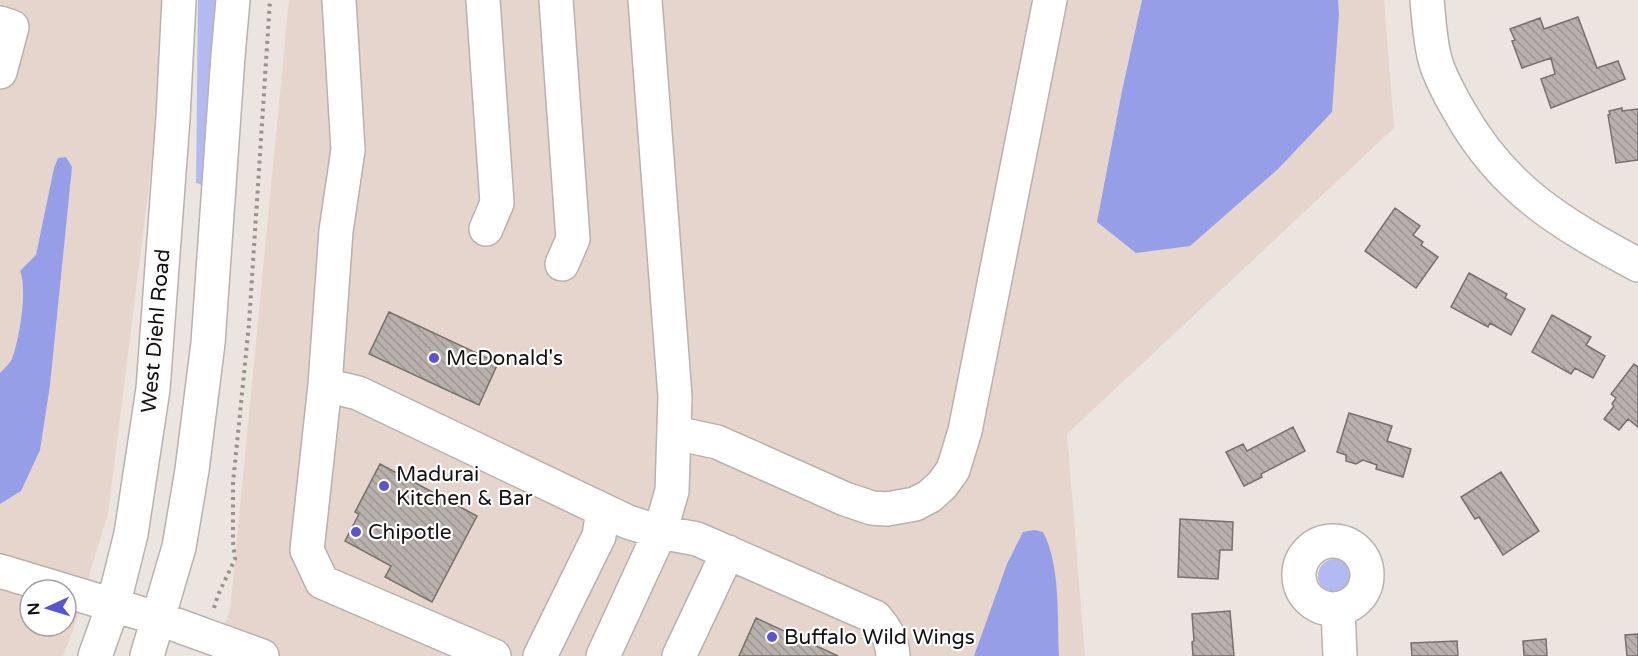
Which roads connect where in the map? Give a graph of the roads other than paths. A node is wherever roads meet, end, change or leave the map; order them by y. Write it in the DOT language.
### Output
graph roads {
  1 [pos="179,0"];
  2 [pos="233,0"];
  3 [pos="339,0"];
  4 [pos="483,0"];
  5 [pos="556,0"];
  6 [pos="645,0"];
  7 [pos="1050,0"];
  8 [pos="1428,7"];
  9 [pos="0,23"];
  10 [pos="0,72"];
  11 [pos="486,229"];
  12 [pos="562,264"];
  13 [pos="1638,265"];
  14 [pos="325,385"];
  15 [pos="675,433"];
  16 [pos="603,510"];
  17 [pos="660,532"];
  18 [pos="728,552"];
  19 [pos="0,571"];
  20 [pos="24,578"];
  21 [pos="78,594"];
  22 [pos="113,606"];
  23 [pos="1338,609"];
  24 [pos="160,619"];
  25 [pos="95,656"];
  26 [pos="147,656"];
  27 [pos="262,656"];
  28 [pos="494,656"];
  29 [pos="540,656"];
  30 [pos="603,656"];
  31 [pos="679,656"];
  32 [pos="893,656"];
  33 [pos="1340,656"];
  1 -- 22 [label="street, West Diehl Road"];
  2 -- 24 [label="street"];
  3 -- 14 [label="street"];
  4 -- 11 [label="street"];
  5 -- 12 [label="street"];
  6 -- 15 [label="street"];
  7 -- 15 [label="street"];
  8 -- 13 [label="street"];
  9 -- 10 [label="street"];
  14 -- 16 [label="street"];
  14 -- 28 [label="street"];
  15 -- 17 [label="street"];
  16 -- 17 [label="street"];
  16 -- 29 [label="street"];
  17 -- 18 [label="street"];
  17 -- 30 [label="street"];
  18 -- 31 [label="street"];
  18 -- 32 [label="street"];
  19 -- 20 [label="street"];
  21 -- 22 [label="street"];
  22 -- 24 [label="street"];
  22 -- 25 [label="street, West Diehl Road"];
  23 -- 33 [label="street"];
  24 -- 26 [label="street"];
  24 -- 27 [label="street"];
}
